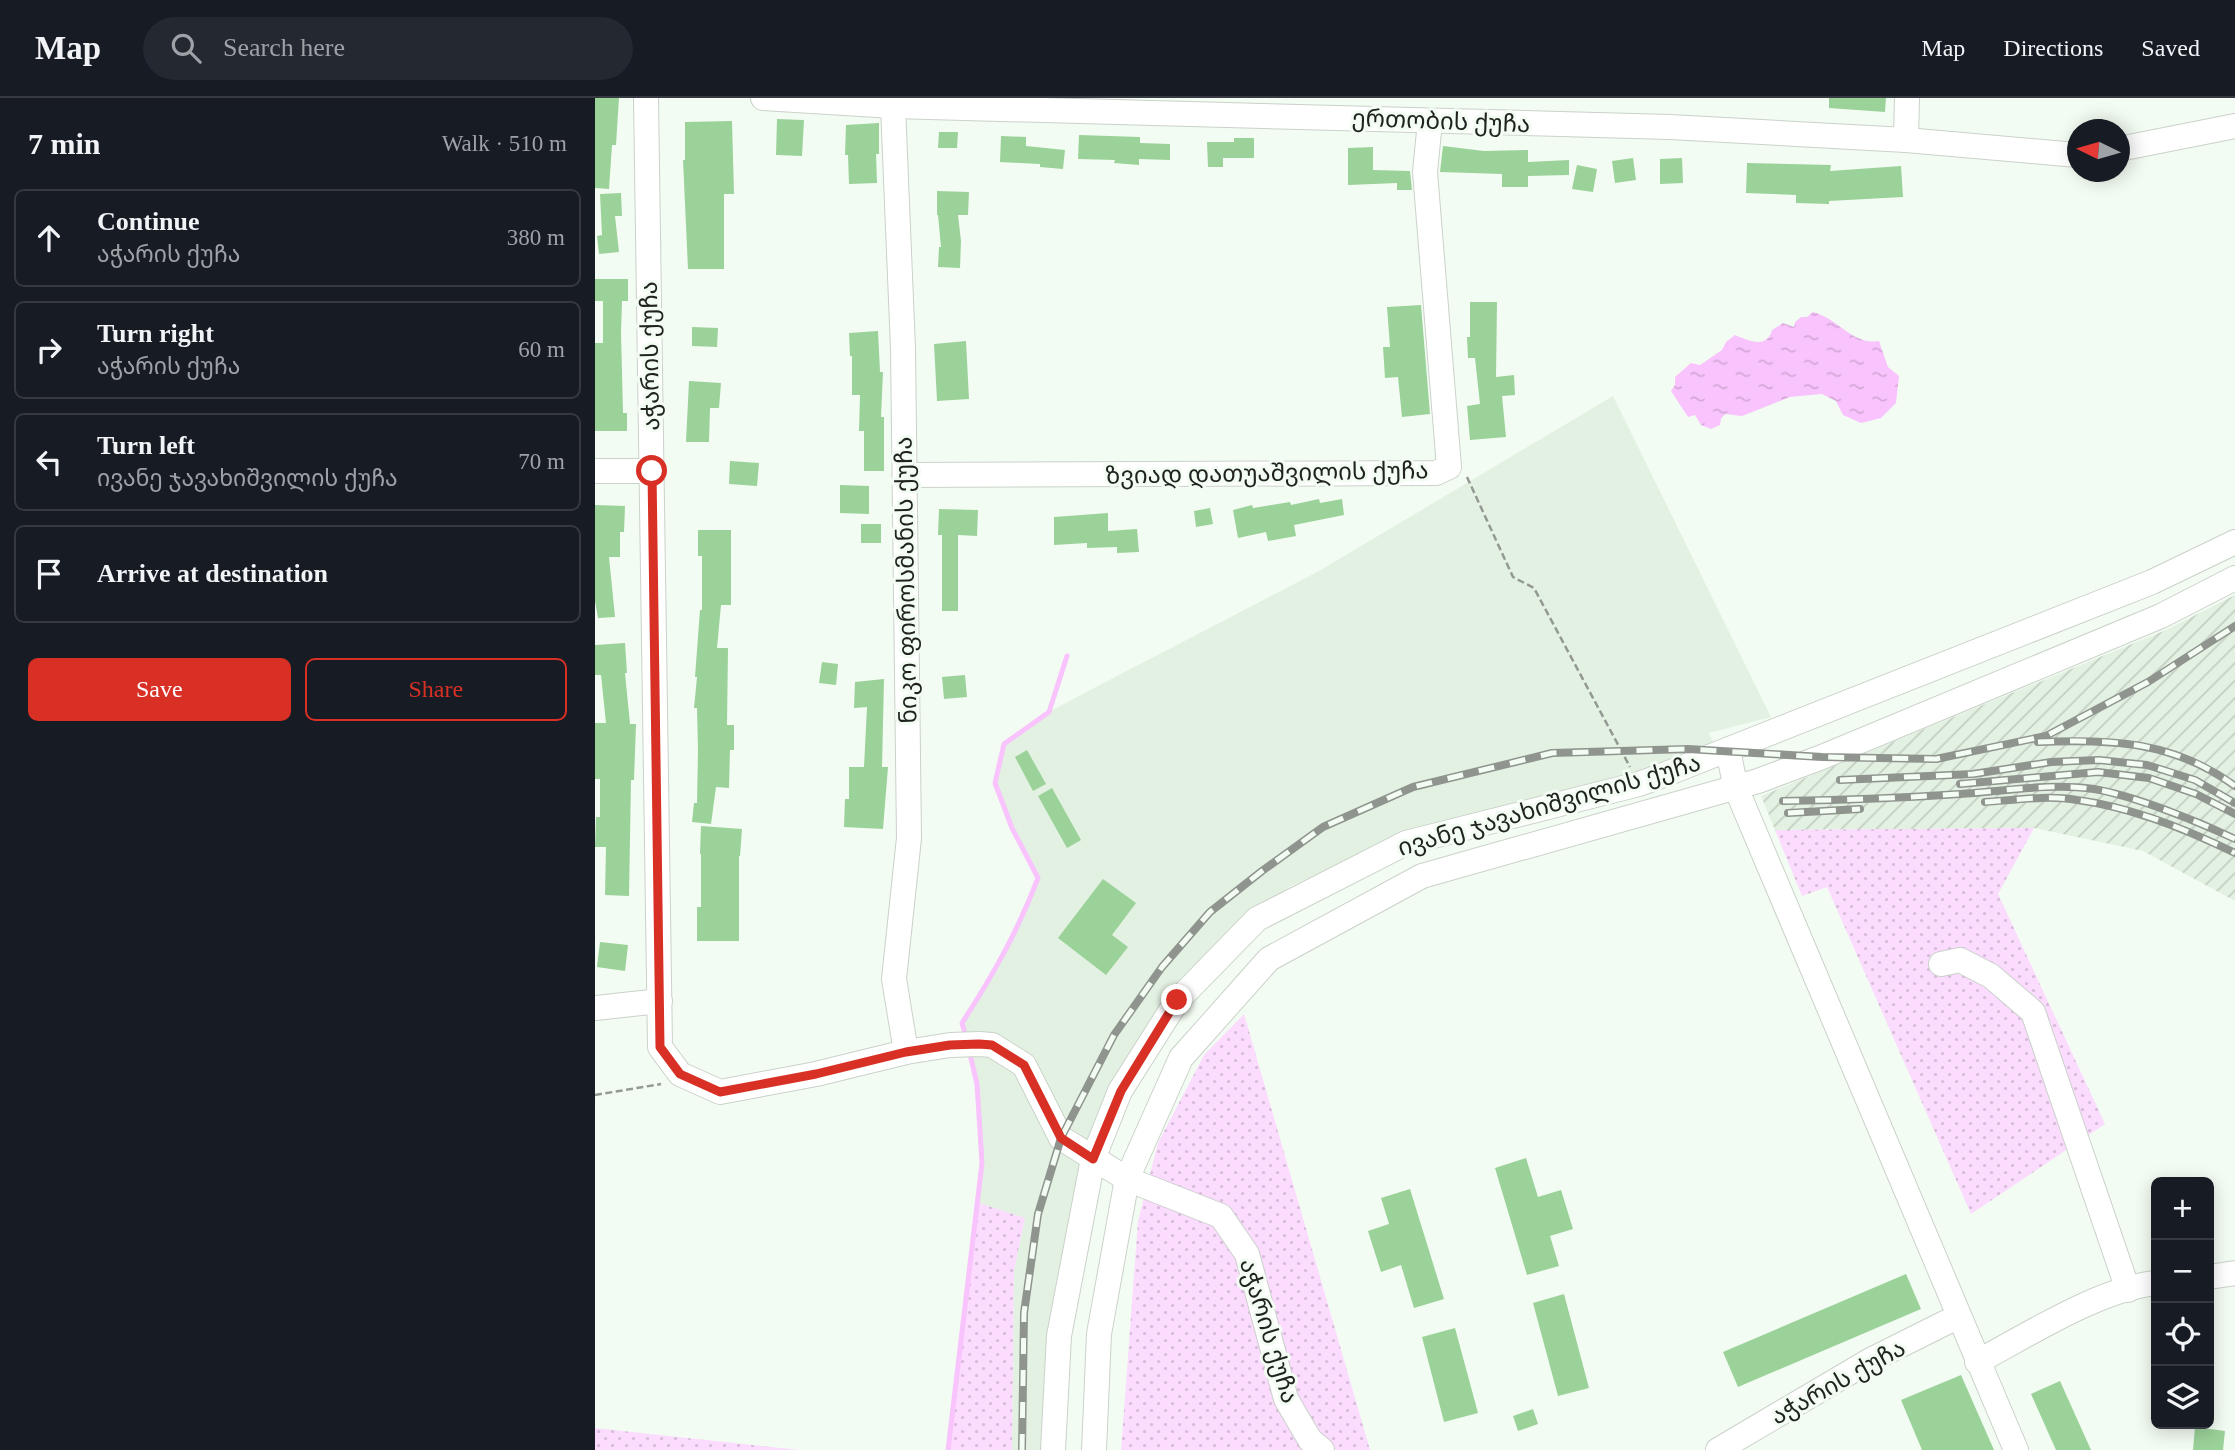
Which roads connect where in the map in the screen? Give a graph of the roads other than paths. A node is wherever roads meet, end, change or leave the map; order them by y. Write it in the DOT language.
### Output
graph roads {
  1 [pos="646,98"];
  2 [pos="763,98"];
  3 [pos="1907,98"];
  4 [pos="893,106"];
  5 [pos="1430,121"];
  6 [pos="2235,126"];
  7 [pos="1906,140"];
  8 [pos="2130,147"];
  9 [pos="2067,154"];
  10 [pos="595,471"];
  11 [pos="652,471"];
  12 [pos="905,475"];
  13 [pos="2235,542"];
  14 [pos="2235,578"];
  15 [pos="1728,751"];
  16 [pos="1736,788"];
  17 [pos="1941,964"];
  18 [pos="660,1001"];
  19 [pos="595,1008"];
  20 [pos="906,1052"];
  21 [pos="1093,1159"];
  22 [pos="1127,1178"];
  23 [pos="2235,1273"];
  24 [pos="2214,1276"];
  25 [pos="2151,1283"];
  26 [pos="2127,1290"];
  27 [pos="1959,1316"];
  28 [pos="1977,1362"];
  29 [pos="1053,1450"];
  30 [pos="1094,1450"];
  31 [pos="1322,1450"];
  32 [pos="1718,1450"];
  33 [pos="2016,1450"];
  1 -- 11 [label="street, აჭარის ქუჩა"];
  2 -- 4 [label="street, ერთობის ქუჩა"];
  3 -- 7 [label="street"];
  4 -- 5 [label="street, ერთობის ქუჩა"];
  4 -- 12 [label="street, ნიკო ფიროსმანის ქუჩა"];
  5 -- 7 [label="street, ერთობის ქუჩა"];
  5 -- 12 [label="street, ზვიად დათუაშვილის ქუჩა"];
  6 -- 8 [label="street"];
  7 -- 9 [label="street, ერთობის ქუჩა"];
  10 -- 11 [label="street"];
  11 -- 18 [label="street, აჭარის ქუჩა"];
  12 -- 20 [label="street, ნიკო ფიროსმანის ქუჩა"];
  13 -- 15 [label="street, ივანე ჯავახიშვილის ქუჩა"];
  14 -- 16 [label="street"];
  15 -- 16 [label="street"];
  15 -- 21 [label="street, ივანე ჯავახიშვილის ქუჩა"];
  16 -- 22 [label="street"];
  16 -- 27 [label="street"];
  17 -- 26 [label="street"];
  18 -- 19 [label="street"];
  18 -- 20 [label="street, აჭარის ქუჩა"];
  20 -- 21 [label="street, აჭარის ქუჩა"];
  21 -- 22 [label="street, აჭარის ქუჩა"];
  21 -- 29 [label="street, ივანე ჯავახიშვილის ქუჩა"];
  22 -- 30 [label="street"];
  22 -- 31 [label="street, აჭარის ქუჩა"];
  23 -- 24 [label="street"];
  25 -- 26 [label="street"];
  26 -- 28 [label="street"];
  27 -- 28 [label="street"];
  27 -- 32 [label="street, აჭარის ქუჩა"];
  28 -- 33 [label="street"];
}
